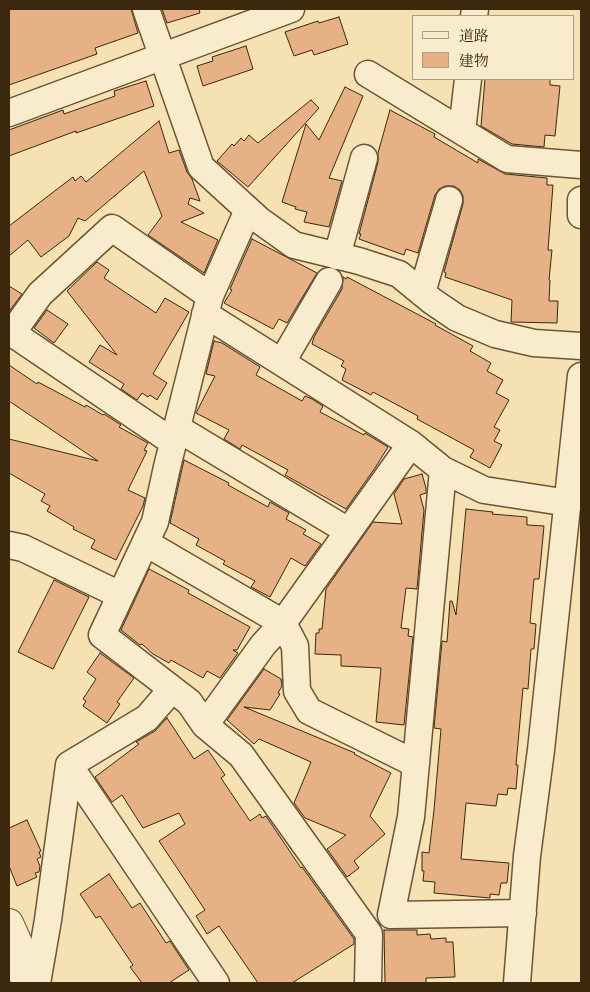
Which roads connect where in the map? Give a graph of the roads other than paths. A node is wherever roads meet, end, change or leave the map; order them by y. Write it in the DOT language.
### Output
graph roads {
  1 [pos="146,9"];
  2 [pos="283,10"];
  3 [pos="162,56"];
  4 [pos="368,74"];
  5 [pos="468,80"];
  6 [pos="9,113"];
  7 [pos="462,131"];
  8 [pos="364,158"];
  9 [pos="581,165"];
  10 [pos="449,200"];
  11 [pos="581,200"];
  12 [pos="248,210"];
  13 [pos="581,215"];
  14 [pos="337,256"];
  15 [pos="329,281"];
  16 [pos="422,293"];
  17 [pos="208,305"];
  18 [pos="581,346"];
  19 [pos="282,362"];
  20 [pos="581,376"];
  21 [pos="175,435"];
  22 [pos="411,444"];
  23 [pos="443,470"];
  24 [pos="569,503"];
  25 [pos="348,531"];
  26 [pos="146,542"];
  27 [pos="9,545"];
  28 [pos="120,595"];
  29 [pos="283,623"];
  30 [pos="172,689"];
  31 [pos="205,725"];
  32 [pos="416,764"];
  33 [pos="69,765"];
  34 [pos="522,913"];
  35 [pos="9,923"];
  36 [pos="9,964"];
  37 [pos="35,983"];
  38 [pos="216,983"];
  39 [pos="368,983"];
  40 [pos="517,983"];
  1 -- 3 [label="street"];
  2 -- 3 [label="street"];
  3 -- 6 [label="street"];
  3 -- 12 [label="street"];
  4 -- 7 [label="street"];
  5 -- 7 [label="street"];
  7 -- 9 [label="street"];
  8 -- 14 [label="street"];
  10 -- 16 [label="street"];
  11 -- 13 [label="street"];
  12 -- 14 [label="street"];
  12 -- 17 [label="street"];
  14 -- 16 [label="street"];
  15 -- 19 [label="street"];
  16 -- 18 [label="street"];
  17 -- 19 [label="street"];
  17 -- 21 [label="street"];
  17 -- 21 [label="street"];
  19 -- 22 [label="street"];
  20 -- 24 [label="street"];
  21 -- 25 [label="street"];
  21 -- 26 [label="street"];
  22 -- 23 [label="street"];
  22 -- 25 [label="street"];
  23 -- 24 [label="street"];
  23 -- 32 [label="street"];
  24 -- 34 [label="street"];
  25 -- 29 [label="street"];
  26 -- 28 [label="street"];
  26 -- 29 [label="street"];
  27 -- 28 [label="street"];
  28 -- 30 [label="street"];
  29 -- 31 [label="street"];
  29 -- 32 [label="street"];
  30 -- 31 [label="street"];
  30 -- 33 [label="street"];
  31 -- 39 [label="street"];
  32 -- 34 [label="street"];
  33 -- 37 [label="street"];
  33 -- 38 [label="street"];
  34 -- 40 [label="street"];
  35 -- 37 [label="street"];
  36 -- 37 [label="street"];
}
